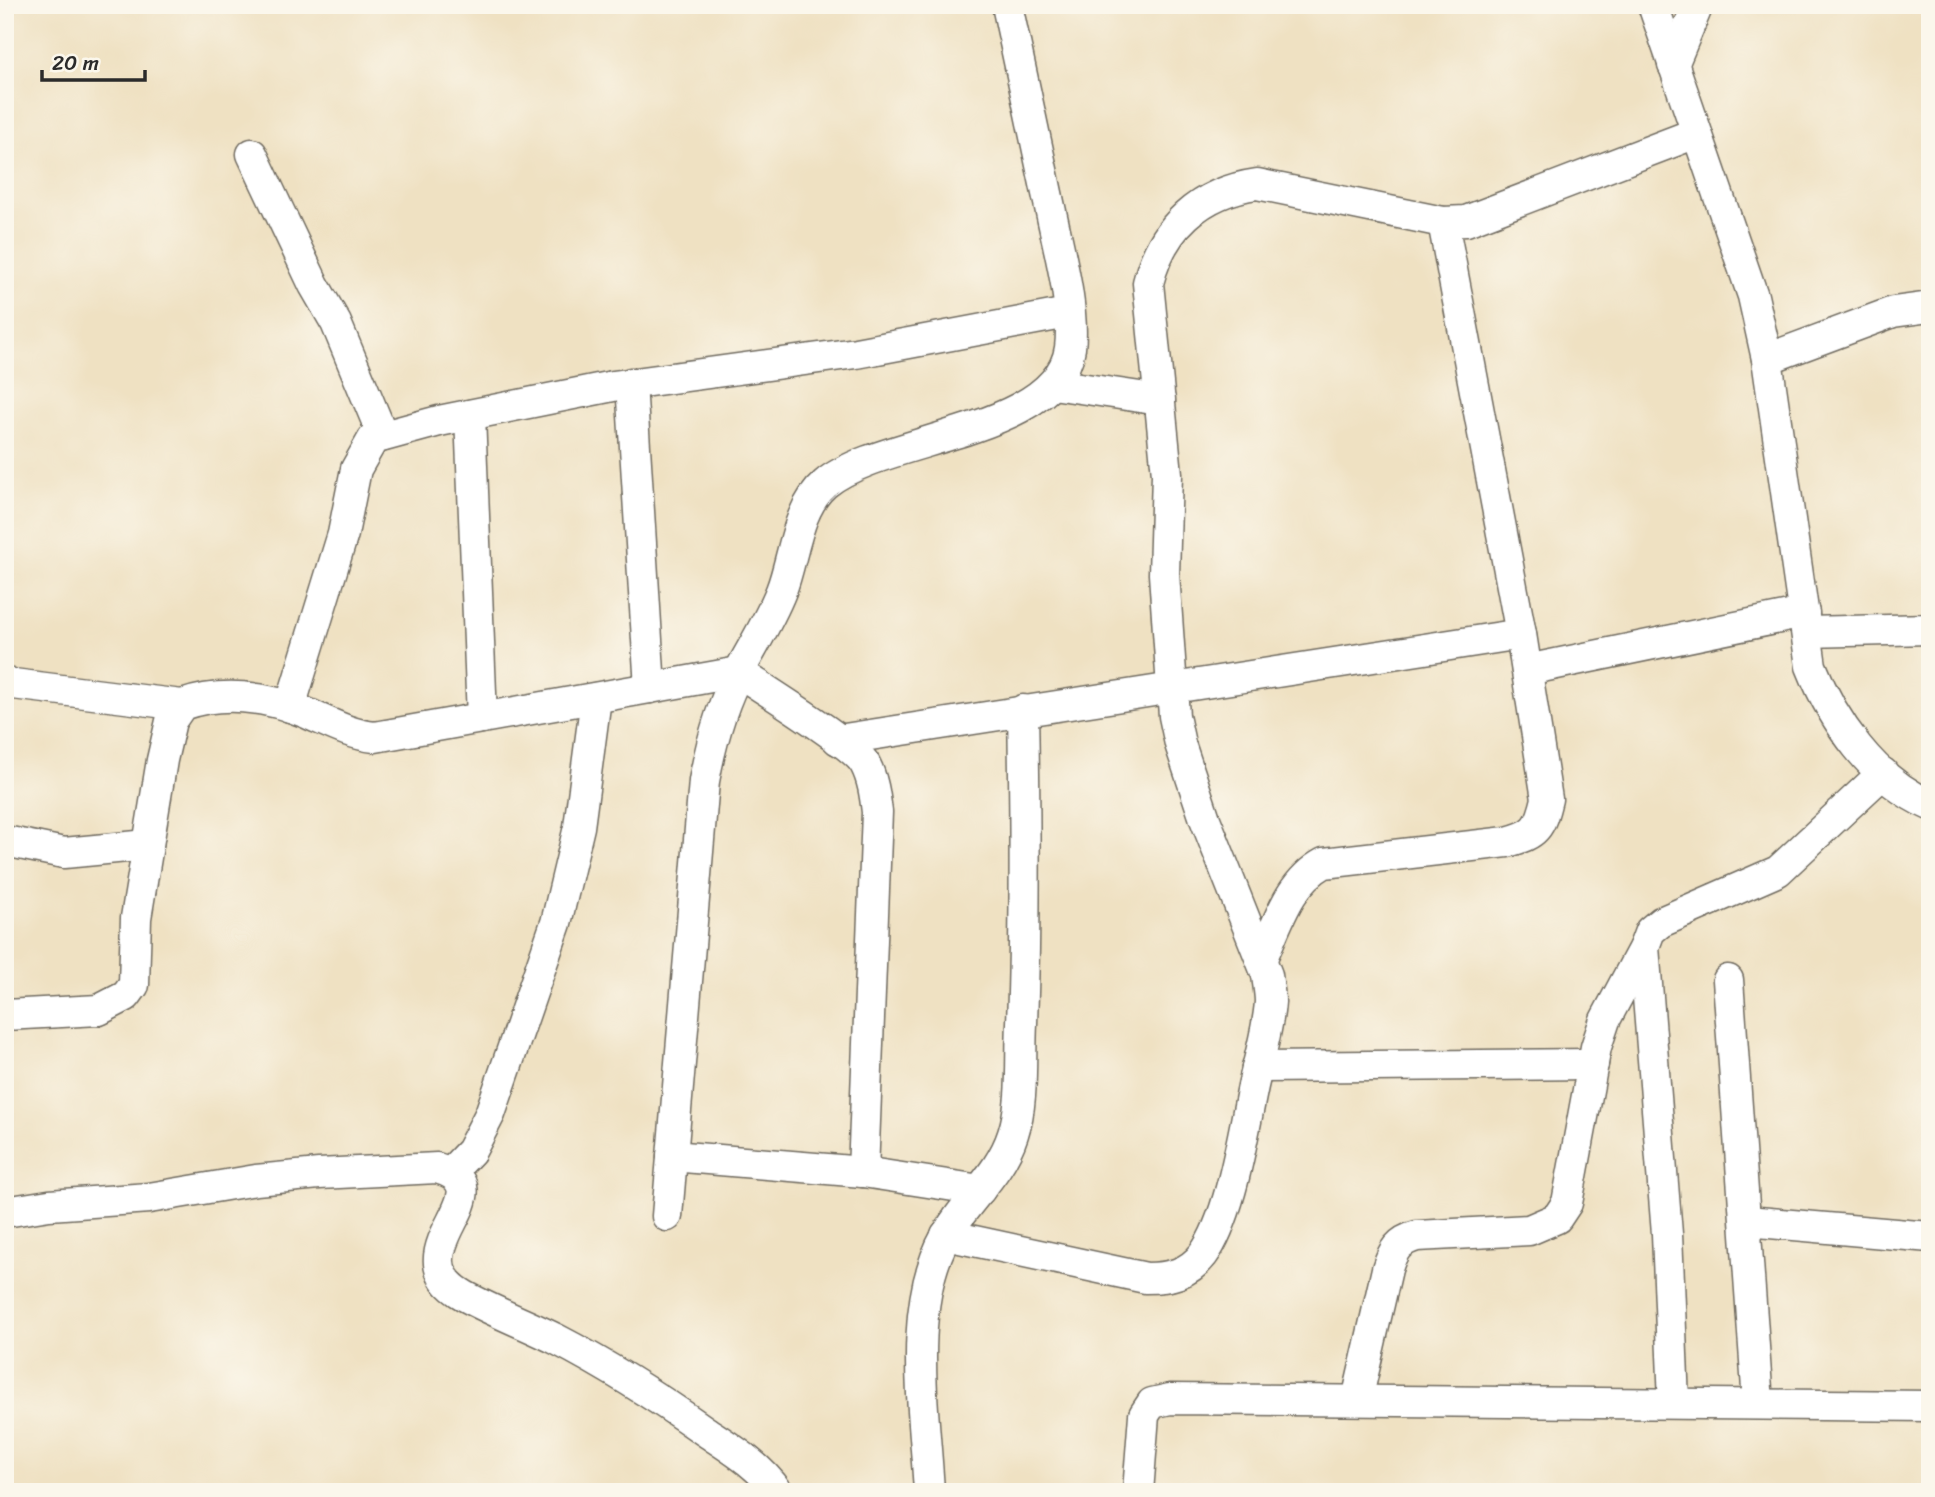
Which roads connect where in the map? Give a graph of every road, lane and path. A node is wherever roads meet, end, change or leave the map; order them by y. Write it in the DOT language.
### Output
graph roads {
  1 [pos="1007,5"];
  2 [pos="1653,5"];
  3 [pos="1698,5"];
  4 [pos="1673,65"];
  5 [pos="1696,133"];
  6 [pos="253,154"];
  7 [pos="1443,222"];
  8 [pos="1930,307"];
  9 [pos="1068,313"];
  10 [pos="1767,359"];
  11 [pos="631,383"];
  12 [pos="1053,384"];
  13 [pos="1160,400"];
  14 [pos="470,415"];
  15 [pos="383,436"];
  16 [pos="1805,623"];
  17 [pos="1930,629"];
  18 [pos="1521,634"];
  19 [pos="1527,670"];
  20 [pos="739,672"];
  21 [pos="5,683"];
  22 [pos="650,688"];
  23 [pos="1173,690"];
  24 [pos="596,698"];
  25 [pos="182,705"];
  26 [pos="290,708"];
  27 [pos="1023,710"];
  28 [pos="482,718"];
  29 [pos="838,740"];
  30 [pos="1883,773"];
  31 [pos="1930,805"];
  32 [pos="5,841"];
  33 [pos="148,845"];
  34 [pos="1644,947"];
  35 [pos="1262,958"];
  36 [pos="1728,980"];
  37 [pos="5,1015"];
  38 [pos="1593,1064"];
  39 [pos="1257,1067"];
  40 [pos="672,1156"];
  41 [pos="451,1172"];
  42 [pos="863,1172"];
  43 [pos="980,1191"];
  44 [pos="5,1212"];
  45 [pos="667,1216"];
  46 [pos="1747,1222"];
  47 [pos="946,1235"];
  48 [pos="1930,1237"];
  49 [pos="1357,1400"];
  50 [pos="1674,1402"];
  51 [pos="1758,1403"];
  52 [pos="1930,1406"];
  53 [pos="778,1492"];
  54 [pos="929,1492"];
  55 [pos="1138,1492"];
  1 -- 9 [label="street"];
  2 -- 4 [label="street"];
  3 -- 4 [label="street"];
  4 -- 5 [label="street"];
  5 -- 7 [label="street"];
  5 -- 10 [label="street"];
  6 -- 15 [label="street"];
  7 -- 13 [label="street"];
  7 -- 18 [label="street"];
  8 -- 10 [label="street"];
  9 -- 11 [label="street"];
  9 -- 12 [label="street"];
  10 -- 16 [label="street"];
  11 -- 14 [label="street"];
  11 -- 22 [label="street"];
  12 -- 13 [label="street"];
  12 -- 20 [label="street"];
  13 -- 23 [label="street"];
  14 -- 15 [label="street"];
  14 -- 28 [label="street"];
  15 -- 26 [label="street"];
  16 -- 17 [label="street"];
  16 -- 19 [label="street"];
  16 -- 30 [label="street"];
  18 -- 19 [label="street"];
  18 -- 23 [label="street"];
  19 -- 35 [label="street"];
  20 -- 22 [label="street"];
  20 -- 29 [label="street"];
  20 -- 40 [label="street"];
  21 -- 25 [label="street"];
  22 -- 24 [label="street"];
  23 -- 27 [label="street"];
  23 -- 35 [label="street"];
  24 -- 28 [label="street"];
  24 -- 41 [label="street"];
  25 -- 26 [label="street"];
  25 -- 33 [label="street"];
  26 -- 28 [label="street"];
  27 -- 29 [label="street"];
  27 -- 43 [label="street"];
  29 -- 42 [label="street"];
  30 -- 31 [label="street"];
  30 -- 34 [label="street"];
  32 -- 33 [label="street"];
  33 -- 37 [label="street"];
  34 -- 38 [label="street"];
  34 -- 50 [label="street"];
  35 -- 39 [label="street"];
  36 -- 46 [label="street"];
  38 -- 39 [label="street"];
  38 -- 49 [label="street"];
  39 -- 47 [label="street"];
  40 -- 42 [label="street"];
  40 -- 45 [label="street"];
  41 -- 44 [label="street"];
  41 -- 53 [label="street"];
  42 -- 43 [label="street"];
  43 -- 47 [label="street"];
  46 -- 48 [label="street"];
  46 -- 51 [label="street"];
  47 -- 54 [label="street"];
  49 -- 50 [label="street"];
  49 -- 55 [label="street"];
  50 -- 51 [label="street"];
  51 -- 52 [label="street"];
}
